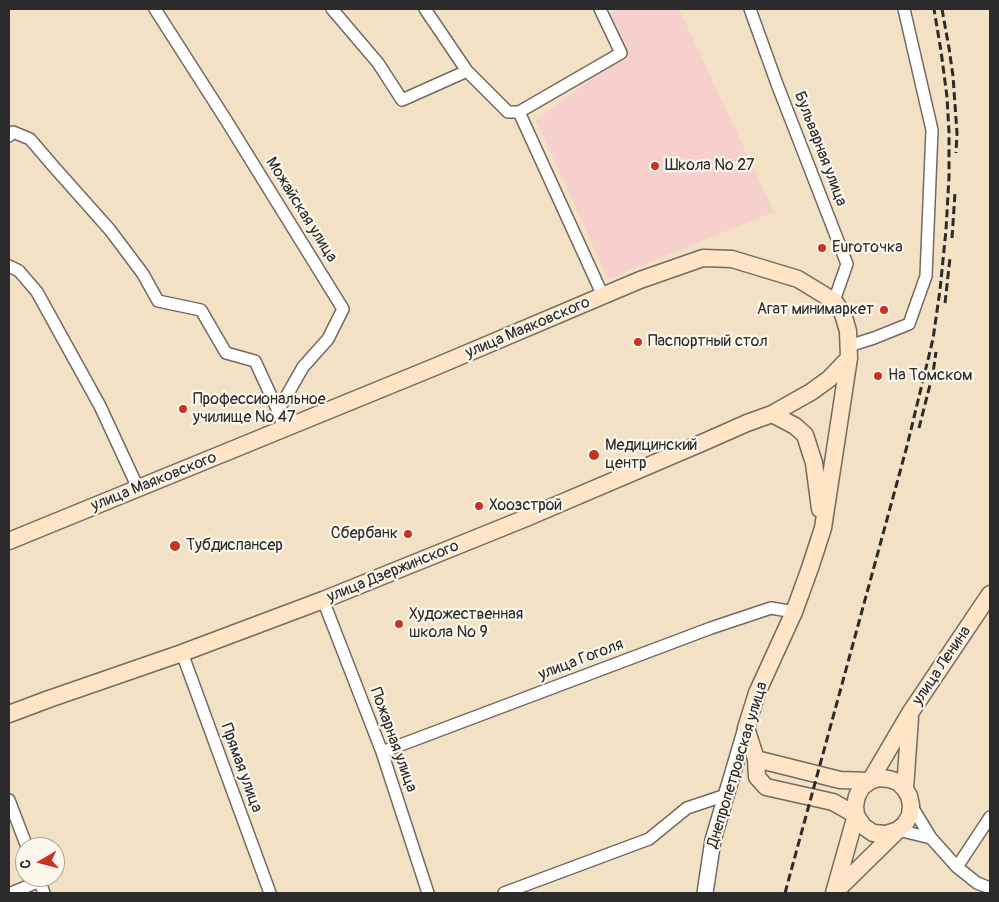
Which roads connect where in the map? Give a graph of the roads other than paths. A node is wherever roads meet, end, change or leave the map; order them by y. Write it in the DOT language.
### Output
graph roads {
  1 [pos="155,9"];
  2 [pos="332,9"];
  3 [pos="425,9"];
  4 [pos="600,9"];
  5 [pos="750,9"];
  6 [pos="904,9"];
  7 [pos="467,72"];
  8 [pos="519,112"];
  9 [pos="11,134"];
  10 [pos="9,266"];
  11 [pos="604,296"];
  12 [pos="834,301"];
  13 [pos="849,352"];
  14 [pos="278,411"];
  15 [pos="772,414"];
  16 [pos="284,429"];
  17 [pos="138,488"];
  18 [pos="823,528"];
  19 [pos="9,541"];
  20 [pos="990,594"];
  21 [pos="323,600"];
  22 [pos="794,612"];
  23 [pos="182,653"];
  24 [pos="910,713"];
  25 [pos="9,714"];
  26 [pos="746,728"];
  27 [pos="382,752"];
  28 [pos="756,759"];
  29 [pos="870,781"];
  30 [pos="905,789"];
  31 [pos="726,794"];
  32 [pos="9,800"];
  33 [pos="911,805"];
  34 [pos="856,815"];
  35 [pos="990,817"];
  36 [pos="898,830"];
  37 [pos="23,837"];
  38 [pos="931,838"];
  39 [pos="957,867"];
  40 [pos="23,887"];
  41 [pos="990,888"];
  42 [pos="11,893"];
  43 [pos="270,893"];
  44 [pos="428,893"];
  45 [pos="504,893"];
  46 [pos="705,893"];
  47 [pos="834,893"];
  1 -- 14 [label="street, Можайская улица"];
  2 -- 7 [label="street"];
  3 -- 7 [label="street"];
  4 -- 8 [label="street"];
  5 -- 12 [label="street, Бульварная улица"];
  6 -- 13 [label="street"];
  7 -- 8 [label="street"];
  8 -- 11 [label="street"];
  9 -- 14 [label="street"];
  10 -- 17 [label="street"];
  11 -- 12 [label="main road, улица Маяковского"];
  11 -- 16 [label="main road, улица Маяковского"];
  12 -- 13 [label="main road"];
  13 -- 15 [label="main road, улица Дзержинского"];
  13 -- 18 [label="main road"];
  14 -- 16 [label="street"];
  15 -- 18 [label="main road"];
  15 -- 21 [label="main road, улица Дзержинского"];
  16 -- 17 [label="main road, улица Маяковского"];
  17 -- 19 [label="main road, улица Маяковского"];
  18 -- 22 [label="main road, Днепропетровская улица"];
  20 -- 24 [label="main road, улица Ленина"];
  21 -- 23 [label="main road, улица Дзержинского"];
  21 -- 27 [label="street, Пожарная улица"];
  22 -- 26 [label="main road, Днепропетровская улица"];
  22 -- 27 [label="street, улица Гоголя"];
  23 -- 25 [label="main road, улица Дзержинского"];
  23 -- 43 [label="street, Прямая улица"];
  24 -- 29 [label="main road, улица Ленина"];
  24 -- 30 [label="main road"];
  26 -- 28 [label="main road"];
  26 -- 31 [label="street, Днепропетровская улица"];
  27 -- 44 [label="street, Пожарная улица"];
  28 -- 29 [label="main road"];
  28 -- 34 [label="main road"];
  29 -- 30 [label="main road"];
  29 -- 34 [label="main road"];
  30 -- 33 [label="main road"];
  31 -- 45 [label="street"];
  31 -- 46 [label="street, Днепропетровская улица"];
  32 -- 37 [label="street"];
  33 -- 36 [label="main road"];
  33 -- 38 [label="street"];
  34 -- 36 [label="main road"];
  34 -- 47 [label="main road"];
  35 -- 39 [label="street"];
  36 -- 38 [label="street"];
  36 -- 47 [label="main road"];
  38 -- 39 [label="street"];
  39 -- 41 [label="street"];
  40 -- 42 [label="street"];
}
